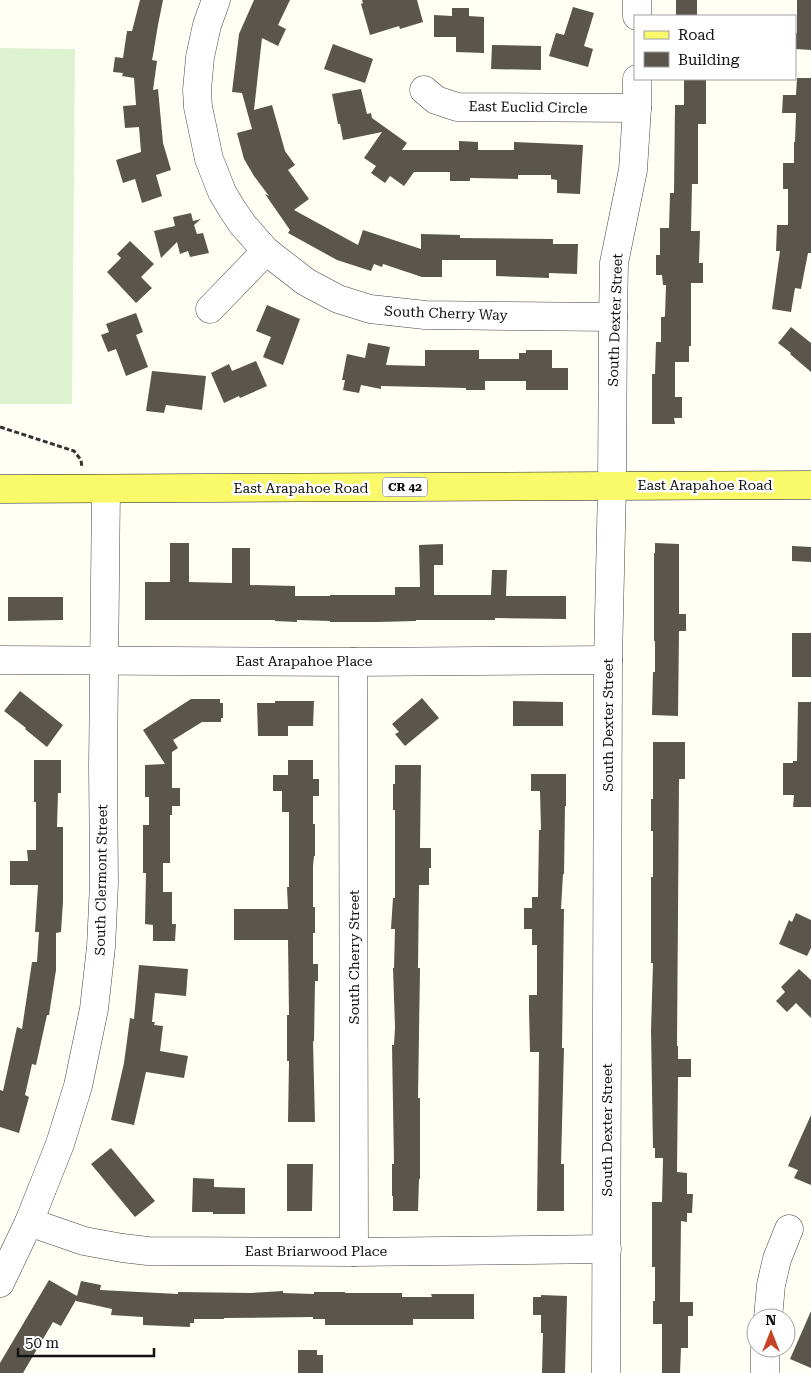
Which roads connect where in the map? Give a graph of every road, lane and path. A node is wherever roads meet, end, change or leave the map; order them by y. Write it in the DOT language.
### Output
graph roads {
  1 [pos="216,0"];
  2 [pos="637,0"];
  3 [pos="637,15"];
  4 [pos="637,80"];
  5 [pos="424,90"];
  6 [pos="637,108"];
  7 [pos="266,250"];
  8 [pos="210,308"];
  9 [pos="613,317"];
  10 [pos="0,427"];
  11 [pos="811,485"];
  12 [pos="612,486"];
  13 [pos="0,489"];
  14 [pos="94,490"];
  15 [pos="0,660"];
  16 [pos="104,660"];
  17 [pos="608,660"];
  18 [pos="354,662"];
  19 [pos="30,1222"];
  20 [pos="789,1229"];
  21 [pos="607,1249"];
  22 [pos="354,1252"];
  23 [pos="0,1284"];
  24 [pos="769,1308"];
  25 [pos="765,1358"];
  26 [pos="606,1373"];
  27 [pos="765,1373"];
  1 -- 7 [label="street, South Cherry Way"];
  2 -- 3 [label="street"];
  4 -- 6 [label="street, South Dexter Street"];
  5 -- 6 [label="street, East Euclid Circle"];
  6 -- 9 [label="street, South Dexter Street"];
  7 -- 8 [label="street"];
  7 -- 9 [label="street, South Cherry Way"];
  9 -- 12 [label="street, South Dexter Street"];
  10 -- 14 [label="path"];
  11 -- 12 [label="main road, East Arapahoe Road / CR 42"];
  12 -- 14 [label="main road, East Arapahoe Road / CR 42"];
  12 -- 17 [label="street, South Dexter Street"];
  13 -- 14 [label="main road, East Arapahoe Road / CR 42"];
  14 -- 16 [label="street, South Clermont Street"];
  15 -- 16 [label="street, East Arapahoe Place"];
  16 -- 18 [label="street, East Arapahoe Place"];
  16 -- 19 [label="street, South Clermont Street"];
  17 -- 18 [label="street, East Arapahoe Place"];
  17 -- 21 [label="street, South Dexter Street"];
  18 -- 22 [label="street, South Cherry Street"];
  19 -- 22 [label="street, East Briarwood Place"];
  19 -- 23 [label="street, South Clermont Street"];
  20 -- 24 [label="street"];
  21 -- 22 [label="street, East Briarwood Place"];
  21 -- 26 [label="street, South Dexter Street"];
  25 -- 27 [label="street"];
}
